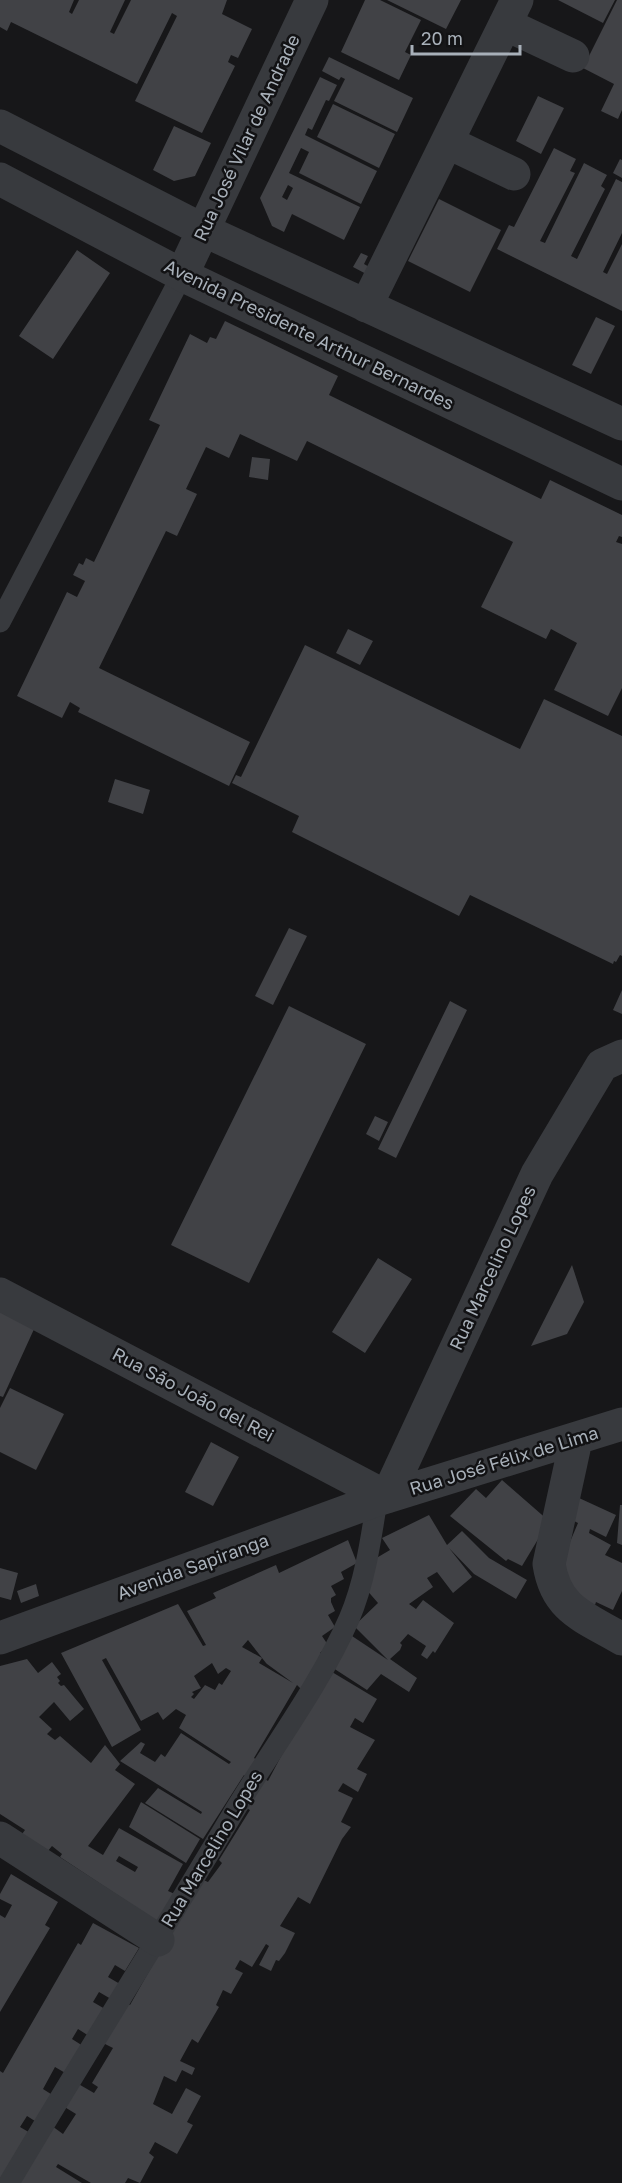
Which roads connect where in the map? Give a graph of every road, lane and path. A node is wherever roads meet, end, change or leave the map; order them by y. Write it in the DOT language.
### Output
graph roads {
  1 [pos="312,0"];
  2 [pos="511,12"];
  3 [pos="573,56"];
  4 [pos="0,126"];
  5 [pos="447,142"];
  6 [pos="514,174"];
  7 [pos="0,179"];
  8 [pos="203,230"];
  9 [pos="182,275"];
  10 [pos="366,306"];
  11 [pos="622,424"];
  12 [pos="622,484"];
  13 [pos="0,622"];
  14 [pos="622,1056"];
  15 [pos="0,1294"];
  16 [pos="622,1424"];
  17 [pos="576,1440"];
  18 [pos="382,1498"];
  19 [pos="0,1638"];
  20 [pos="622,1639"];
  21 [pos="0,1838"];
  22 [pos="158,1940"];
  23 [pos="9,2183"];
  1 -- 8 [label="street, Rua José Vilar de Andrade"];
  2 -- 3 [label="street"];
  2 -- 5 [label="street"];
  4 -- 8 [label="street"];
  5 -- 6 [label="street"];
  5 -- 10 [label="street"];
  7 -- 9 [label="street, Avenida Presidente Arthur Bernardes"];
  8 -- 9 [label="street, Rua José Vilar de Andrade"];
  8 -- 10 [label="street"];
  9 -- 12 [label="street, Avenida Presidente Arthur Bernardes"];
  9 -- 13 [label="lane"];
  10 -- 11 [label="street"];
  14 -- 18 [label="street, Rua Marcelino Lopes"];
  15 -- 18 [label="street, Rua São João del Rei"];
  16 -- 17 [label="street, Rua José Félix de Lima"];
  17 -- 18 [label="street, Rua José Félix de Lima"];
  17 -- 20 [label="street"];
  18 -- 19 [label="street, Avenida Sapiranga"];
  18 -- 22 [label="lane, Rua Marcelino Lopes"];
  21 -- 22 [label="street"];
  22 -- 23 [label="lane, Rua Marcelino Lopes"];
}
